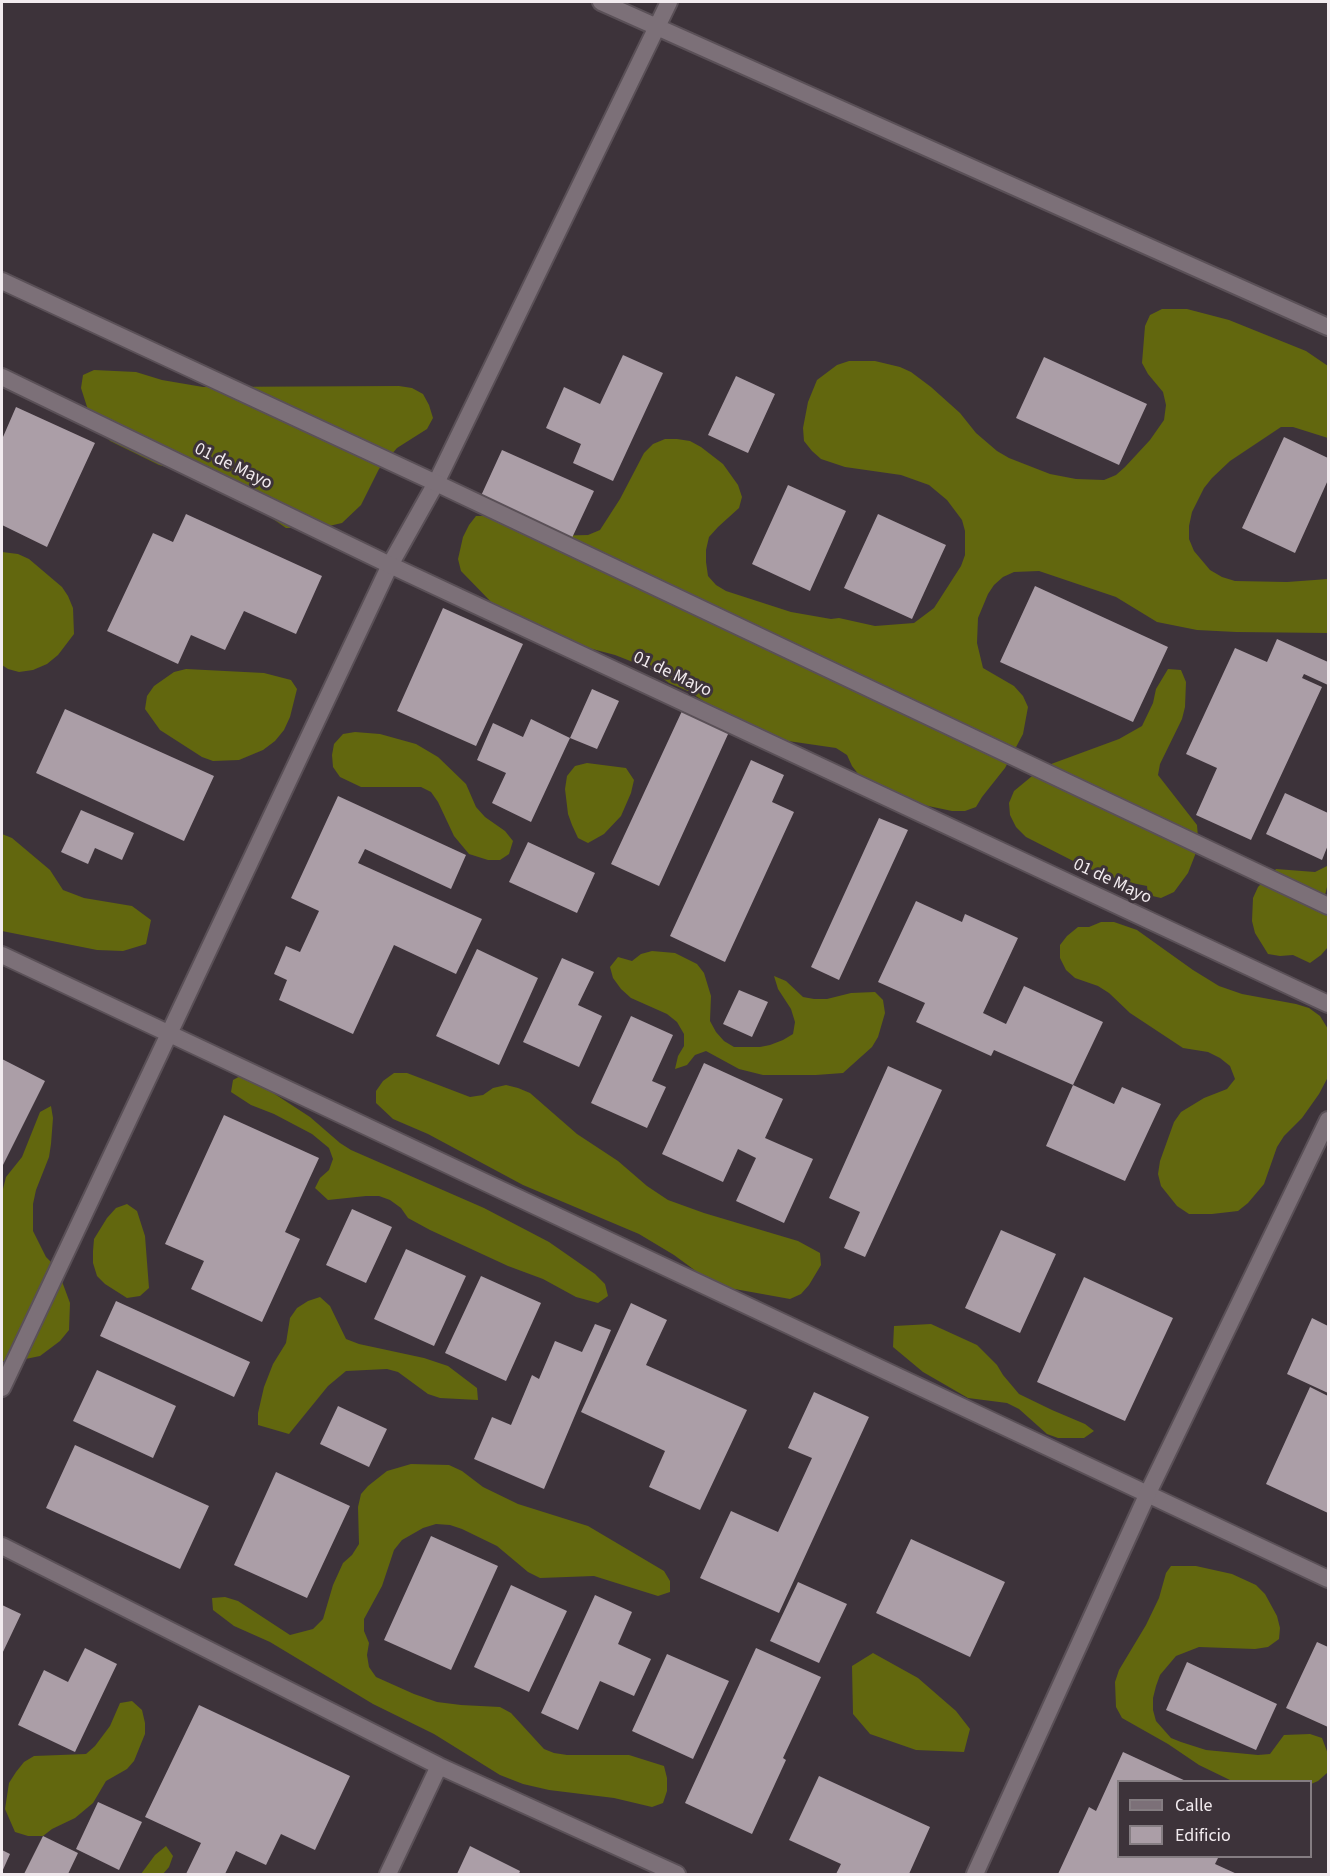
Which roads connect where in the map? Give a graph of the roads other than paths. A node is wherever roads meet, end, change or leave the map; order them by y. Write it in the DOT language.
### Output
graph roads {
  1 [pos="602,2"];
  2 [pos="669,2"];
  3 [pos="657,27"];
  4 [pos="2,283"];
  5 [pos="1329,327"];
  6 [pos="2,377"];
  7 [pos="435,483"];
  8 [pos="390,565"];
  9 [pos="1329,906"];
  10 [pos="2,955"];
  11 [pos="1329,1005"];
  12 [pos="168,1035"];
  13 [pos="1329,1120"];
  14 [pos="2,1388"];
  15 [pos="1148,1493"];
  16 [pos="2,1546"];
  17 [pos="1329,1579"];
  18 [pos="439,1766"];
  19 [pos="387,1875"];
  20 [pos="676,1875"];
  21 [pos="975,1875"];
  1 -- 3 [label="street"];
  2 -- 3 [label="street"];
  3 -- 5 [label="street"];
  3 -- 7 [label="street"];
  4 -- 7 [label="street"];
  6 -- 8 [label="street, 01 de Mayo"];
  7 -- 8 [label="street"];
  7 -- 9 [label="street"];
  8 -- 11 [label="street, 01 de Mayo"];
  8 -- 12 [label="street"];
  10 -- 12 [label="street"];
  12 -- 14 [label="street"];
  12 -- 15 [label="street"];
  13 -- 15 [label="street"];
  15 -- 17 [label="street"];
  15 -- 21 [label="street"];
  16 -- 18 [label="street"];
  18 -- 19 [label="street"];
  18 -- 20 [label="street"];
}
